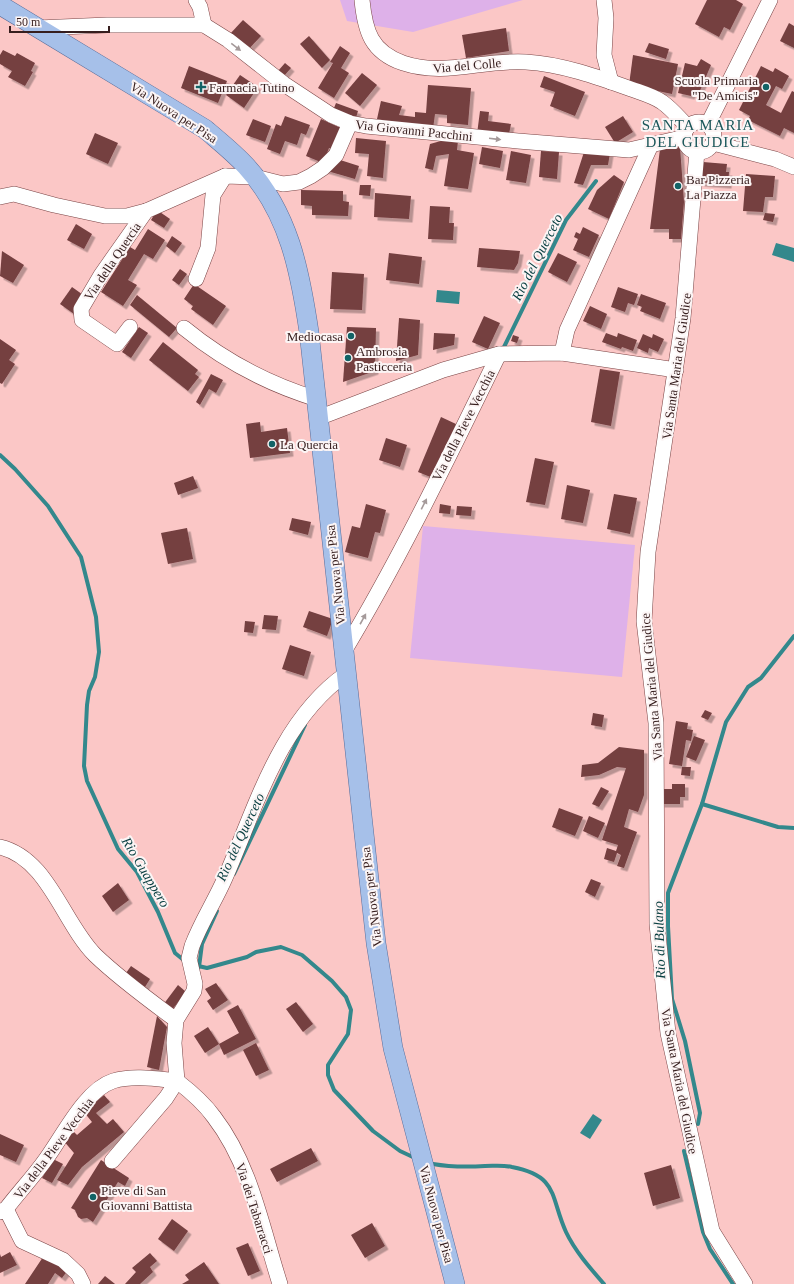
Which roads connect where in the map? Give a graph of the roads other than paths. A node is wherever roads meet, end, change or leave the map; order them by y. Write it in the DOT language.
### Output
graph roads {
  1 [pos="196,0"];
  2 [pos="362,0"];
  3 [pos="604,0"];
  4 [pos="770,0"];
  5 [pos="0,5"];
  6 [pos="204,25"];
  7 [pos="38,28"];
  8 [pos="611,82"];
  9 [pos="350,123"];
  10 [pos="708,124"];
  11 [pos="686,132"];
  12 [pos="713,143"];
  13 [pos="651,145"];
  14 [pos="696,151"];
  15 [pos="794,168"];
  16 [pos="225,176"];
  17 [pos="255,177"];
  18 [pos="0,197"];
  19 [pos="146,211"];
  20 [pos="196,279"];
  21 [pos="130,328"];
  22 [pos="184,328"];
  23 [pos="562,353"];
  24 [pos="499,354"];
  25 [pos="676,370"];
  26 [pos="317,409"];
  27 [pos="343,652"];
  28 [pos="346,674"];
  29 [pos="0,847"];
  30 [pos="176,1020"];
  31 [pos="177,1081"];
  32 [pos="112,1161"];
  33 [pos="3,1211"];
  34 [pos="83,1284"];
  35 [pos="280,1284"];
  36 [pos="455,1284"];
  37 [pos="745,1284"];
  1 -- 6 [label="street"];
  2 -- 8 [label="street, Via del Colle"];
  3 -- 8 [label="street"];
  4 -- 10 [label="street"];
  5 -- 7 [label="main road, Via Nuova per Pisa"];
  6 -- 7 [label="street"];
  6 -- 9 [label="street, Via Giovanni Pacchini, one-way"];
  7 -- 17 [label="main road, Via Nuova per Pisa"];
  8 -- 11 [label="street, Via del Colle"];
  9 -- 13 [label="street, Via Giovanni Pacchini, one-way"];
  9 -- 17 [label="street, Via della Quercia"];
  10 -- 11 [label="street"];
  10 -- 12 [label="street"];
  11 -- 13 [label="street, Via Giovanni Pacchini"];
  11 -- 14 [label="street"];
  12 -- 14 [label="street"];
  12 -- 15 [label="street"];
  13 -- 23 [label="street"];
  14 -- 25 [label="street, Via Santa Maria del Giudice"];
  16 -- 17 [label="street, Via della Quercia"];
  16 -- 19 [label="street, Via della Quercia"];
  16 -- 20 [label="street"];
  17 -- 26 [label="main road, Via Nuova per Pisa"];
  18 -- 19 [label="street, Via della Quercia"];
  19 -- 21 [label="street, Via della Quercia"];
  22 -- 26 [label="street"];
  23 -- 24 [label="street, Via della Pieve Vecchia"];
  23 -- 25 [label="street, Via della Pieve Vecchia"];
  24 -- 26 [label="street"];
  27 -- 24 [label="street, Via della Pieve Vecchia, one-way"];
  25 -- 37 [label="street, Via Santa Maria del Giudice"];
  26 -- 27 [label="main road, Via Nuova per Pisa"];
  27 -- 28 [label="main road, Via Nuova per Pisa"];
  28 -- 30 [label="street"];
  28 -- 36 [label="main road, Via Nuova per Pisa"];
  29 -- 30 [label="street"];
  30 -- 31 [label="street"];
  31 -- 32 [label="street"];
  31 -- 33 [label="street, Via della Pieve Vecchia"];
  31 -- 35 [label="street, Via dei Tabarracci"];
  33 -- 34 [label="street"];
}
